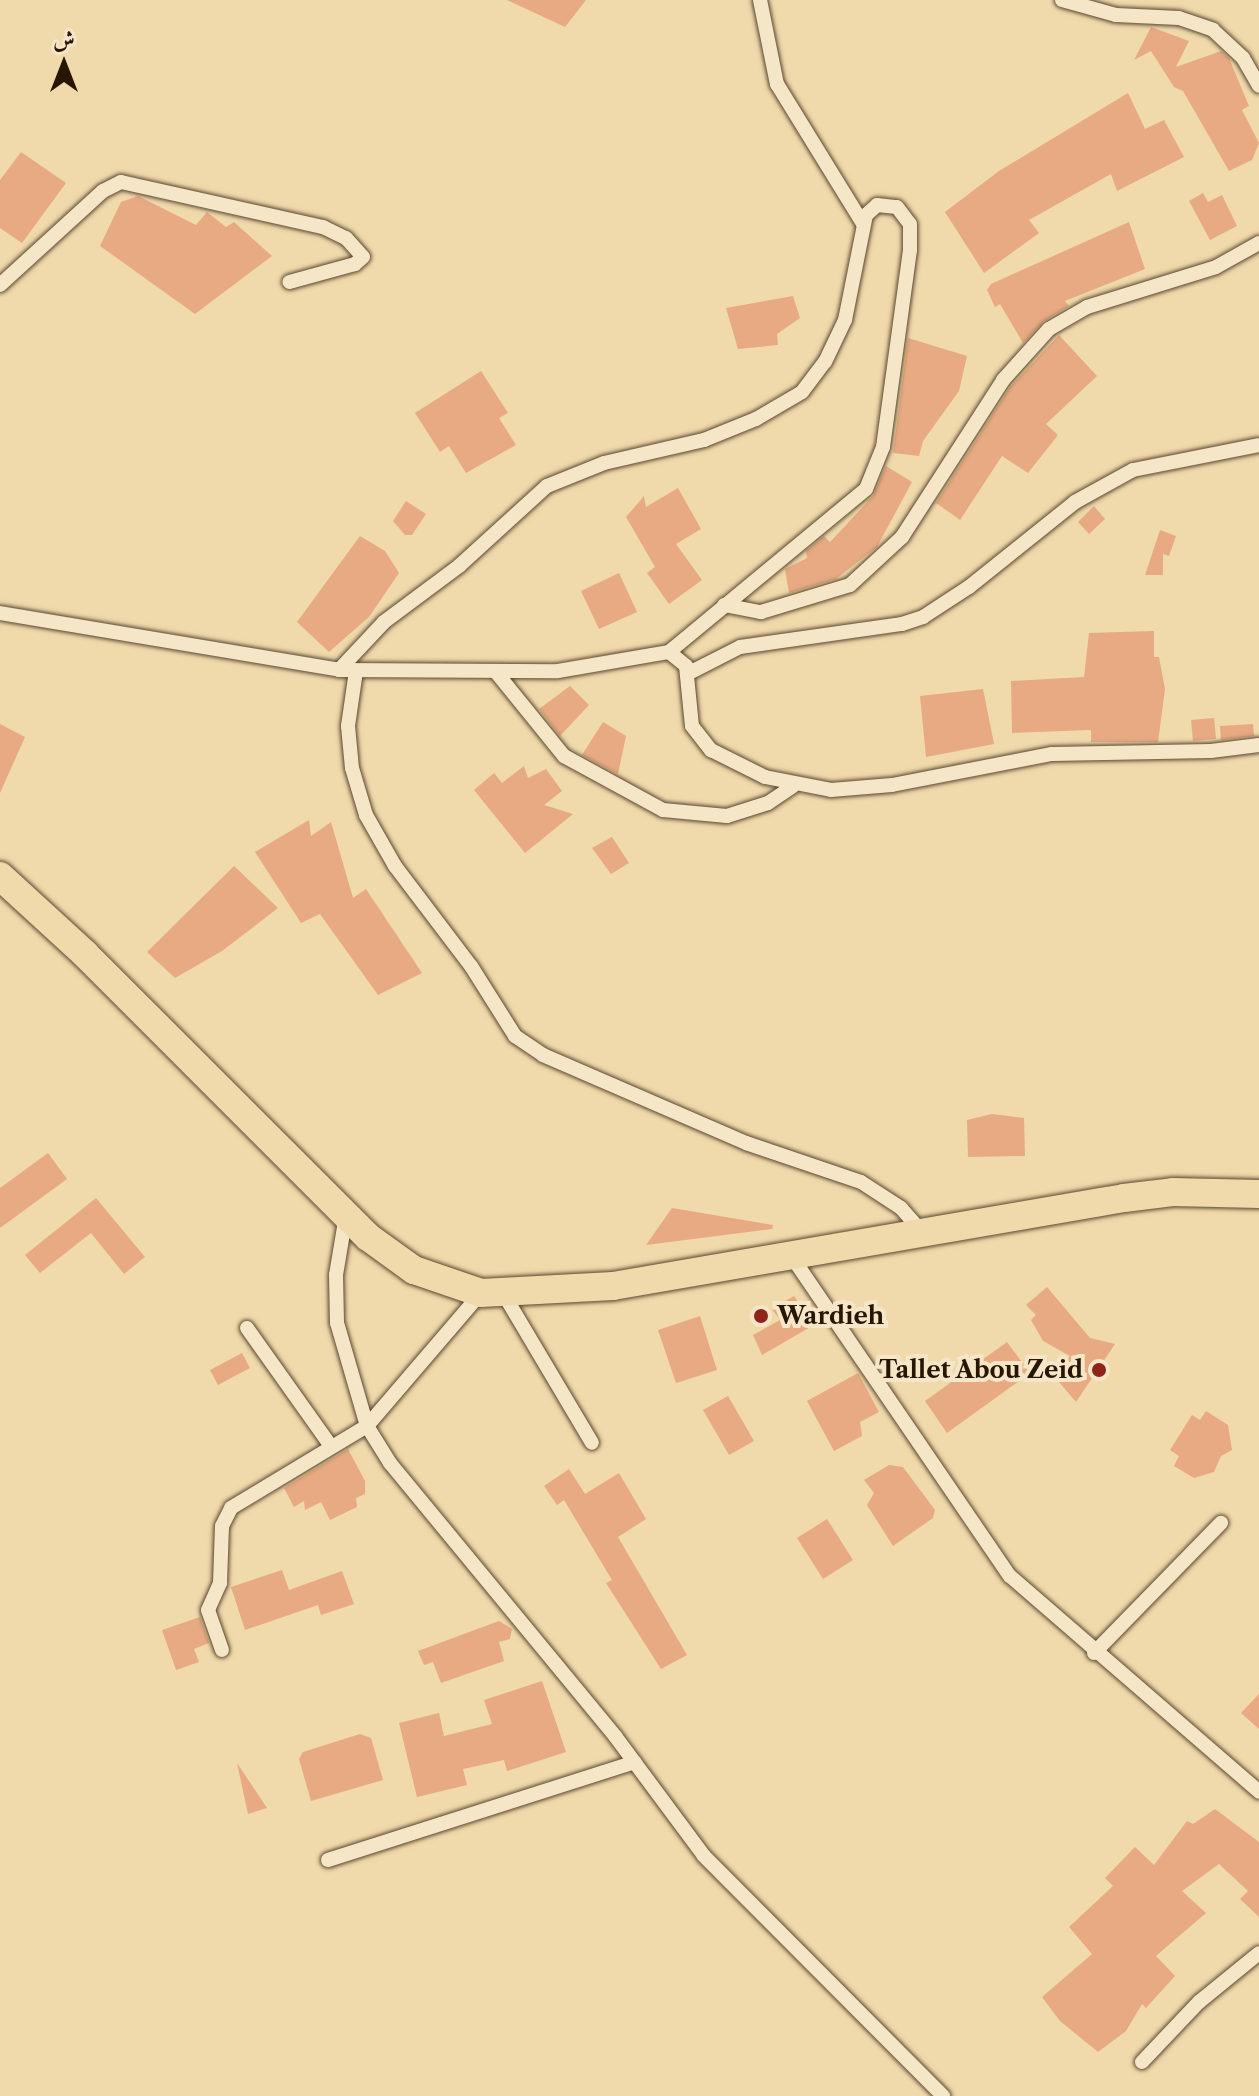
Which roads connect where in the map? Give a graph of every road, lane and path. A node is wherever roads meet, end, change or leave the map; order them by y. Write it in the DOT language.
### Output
graph roads {
  1 [pos="760,0"];
  2 [pos="1062,0"];
  3 [pos="1259,86"];
  4 [pos="863,224"];
  5 [pos="1259,243"];
  6 [pos="289,282"];
  7 [pos="0,285"];
  8 [pos="1259,445"];
  9 [pos="724,605"];
  10 [pos="0,613"];
  11 [pos="669,652"];
  12 [pos="339,670"];
  13 [pos="356,671"];
  14 [pos="496,672"];
  15 [pos="689,673"];
  16 [pos="1259,745"];
  17 [pos="793,786"];
  18 [pos="0,876"];
  19 [pos="1259,1194"];
  20 [pos="346,1215"];
  21 [pos="922,1232"];
  22 [pos="792,1257"];
  23 [pos="492,1293"];
  24 [pos="247,1328"];
  25 [pos="367,1426"];
  26 [pos="592,1443"];
  27 [pos="331,1446"];
  28 [pos="1221,1523"];
  29 [pos="222,1650"];
  30 [pos="1094,1653"];
  31 [pos="635,1762"];
  32 [pos="1259,1792"];
  33 [pos="328,1860"];
  34 [pos="1259,1953"];
  35 [pos="1142,2062"];
  36 [pos="943,2096"];
  1 -- 4 [label="street"];
  2 -- 3 [label="street"];
  4 -- 9 [label="street"];
  4 -- 12 [label="street"];
  5 -- 9 [label="street"];
  6 -- 7 [label="street"];
  8 -- 15 [label="street"];
  9 -- 11 [label="street"];
  10 -- 12 [label="street"];
  11 -- 14 [label="street"];
  11 -- 15 [label="street"];
  12 -- 13 [label="street"];
  13 -- 14 [label="street"];
  13 -- 21 [label="street"];
  14 -- 17 [label="street"];
  15 -- 17 [label="street"];
  16 -- 17 [label="street"];
  18 -- 20 [label="highway"];
  19 -- 21 [label="highway"];
  20 -- 23 [label="highway"];
  20 -- 25 [label="street"];
  21 -- 22 [label="highway"];
  22 -- 23 [label="highway"];
  22 -- 30 [label="street"];
  23 -- 25 [label="street"];
  23 -- 26 [label="street"];
  24 -- 27 [label="street"];
  25 -- 27 [label="street"];
  25 -- 31 [label="street"];
  27 -- 29 [label="street"];
  28 -- 30 [label="street"];
  30 -- 32 [label="street"];
  31 -- 33 [label="street"];
  31 -- 36 [label="street"];
  34 -- 35 [label="street"];
}
